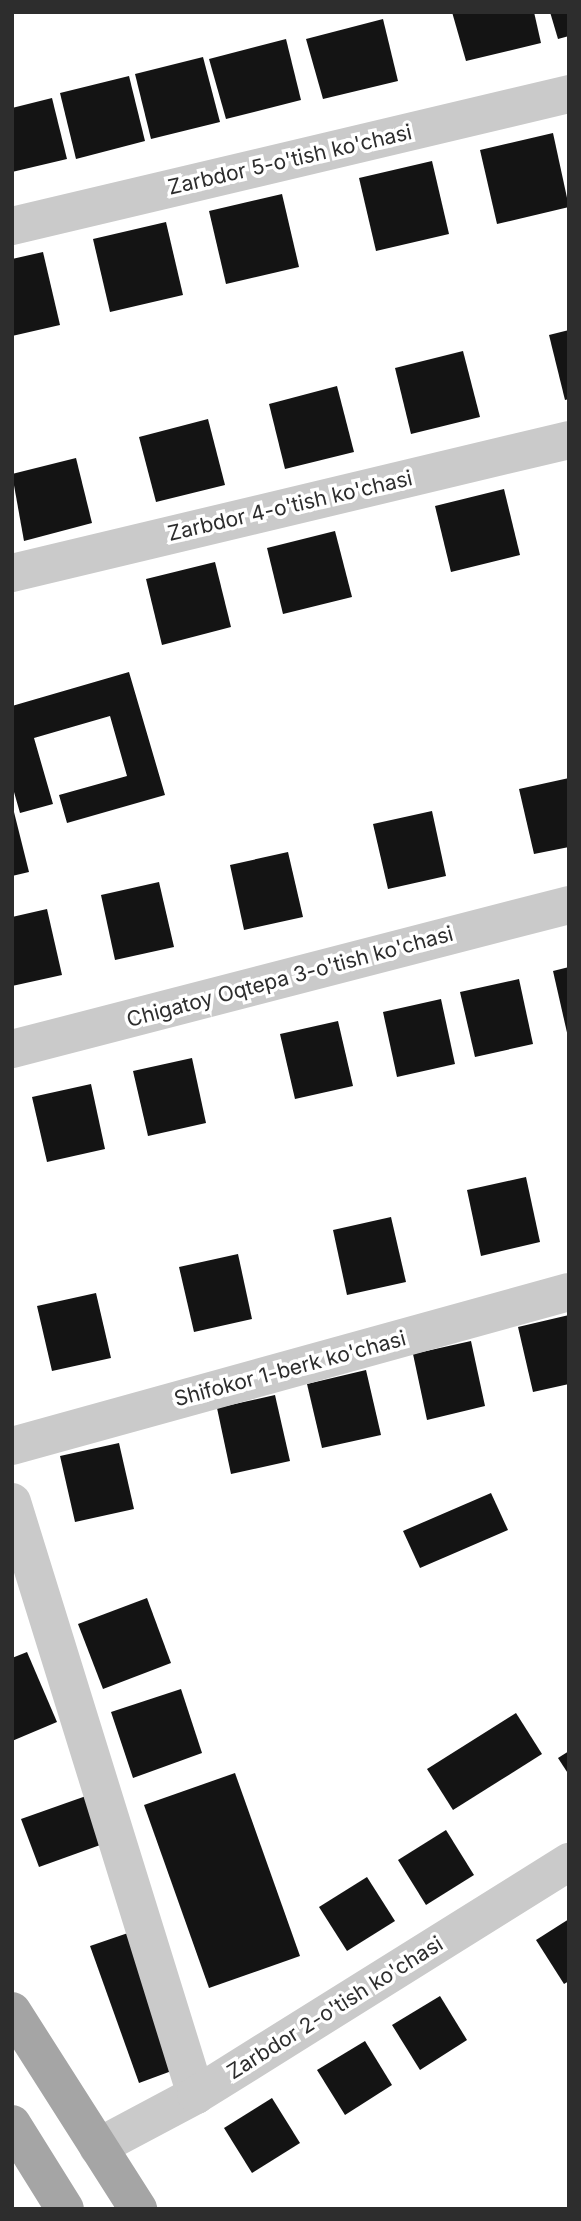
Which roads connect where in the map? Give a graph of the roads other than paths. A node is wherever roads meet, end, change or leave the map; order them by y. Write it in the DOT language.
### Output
graph roads {
  1 [pos="569,94"];
  2 [pos="12,226"];
  3 [pos="569,440"];
  4 [pos="12,573"];
  5 [pos="569,905"];
  6 [pos="12,1049"];
  7 [pos="569,1292"];
  8 [pos="12,1446"];
  9 [pos="12,1502"];
  10 [pos="569,1862"];
  11 [pos="12,2011"];
  12 [pos="196,2095"];
  13 [pos="12,2124"];
  14 [pos="98,2147"];
  15 [pos="65,2209"];
  16 [pos="138,2209"];
  1 -- 2 [label="street, Zarbdor 5-o'tish ko'chasi"];
  3 -- 4 [label="street, Zarbdor 4-o'tish ko'chasi"];
  5 -- 6 [label="street, Chigatoy Oqtepa 3-o'tish ko'chasi"];
  7 -- 8 [label="street, Shifokor 1-berk ko'chasi"];
  9 -- 12 [label="street"];
  10 -- 12 [label="street, Zarbdor 2-o'tish ko'chasi"];
  11 -- 14 [label="main road"];
  12 -- 14 [label="street, Zarbdor 2-o'tish ko'chasi"];
  13 -- 15 [label="main road"];
  14 -- 16 [label="main road"];
}
